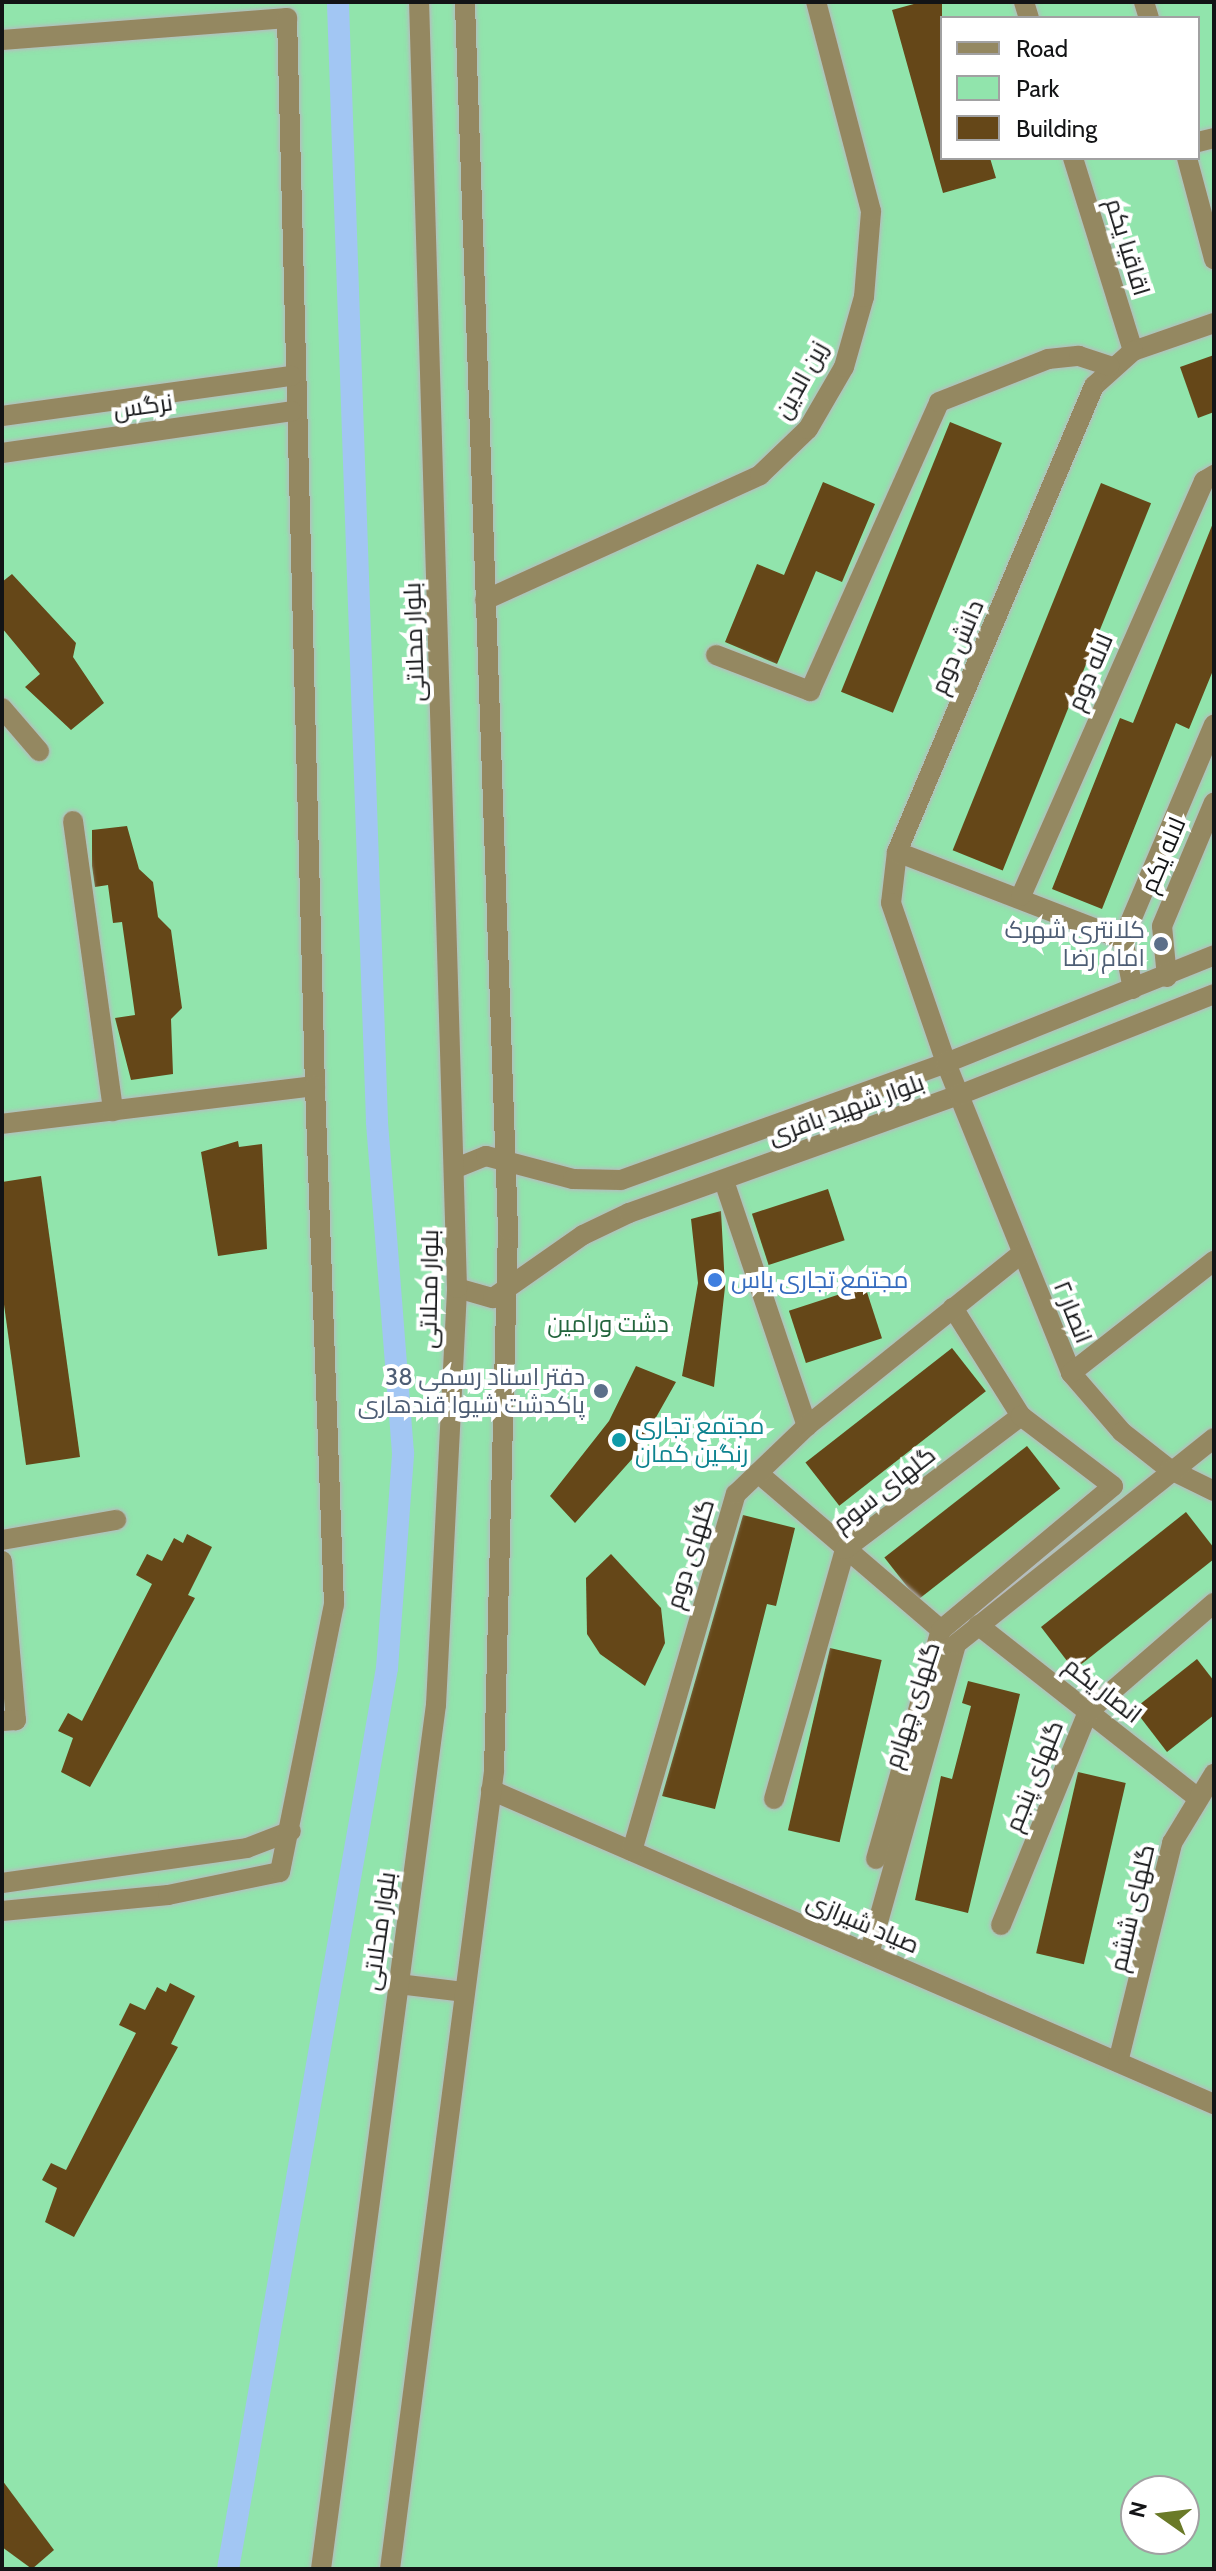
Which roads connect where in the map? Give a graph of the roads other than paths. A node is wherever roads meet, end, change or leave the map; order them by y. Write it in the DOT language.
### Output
graph roads {
  1 [pos="419,2"];
  2 [pos="465,2"];
  3 [pos="816,2"];
  4 [pos="2,40"];
  5 [pos="1074,160"];
  6 [pos="1188,160"];
  7 [pos="1214,259"];
  8 [pos="1214,323"];
  9 [pos="1133,351"];
  10 [pos="1109,366"];
  11 [pos="291,376"];
  12 [pos="292,411"];
  13 [pos="2,416"];
  14 [pos="2,453"];
  15 [pos="1211,481"];
  16 [pos="485,600"];
  17 [pos="716,655"];
  18 [pos="2,708"];
  19 [pos="1214,725"];
  20 [pos="39,751"];
  21 [pos="1214,802"];
  22 [pos="73,821"];
  23 [pos="897,852"];
  24 [pos="1021,896"];
  25 [pos="1123,939"];
  26 [pos="1214,955"];
  27 [pos="1167,977"];
  28 [pos="1133,989"];
  29 [pos="1214,994"];
  30 [pos="946,1063"];
  31 [pos="315,1086"];
  32 [pos="959,1095"];
  33 [pos="113,1111"];
  34 [pos="2,1124"];
  35 [pos="507,1164"];
  36 [pos="456,1168"];
  37 [pos="724,1181"];
  38 [pos="1022,1253"];
  39 [pos="1214,1261"];
  40 [pos="457,1288"];
  41 [pos="504,1289"];
  42 [pos="953,1308"];
  43 [pos="1071,1373"];
  44 [pos="1021,1416"];
  45 [pos="807,1426"];
  46 [pos="1214,1438"];
  47 [pos="1169,1469"];
  48 [pos="758,1473"];
  49 [pos="1214,1491"];
  50 [pos="116,1520"];
  51 [pos="2,1540"];
  52 [pos="845,1549"];
  53 [pos="2,1561"];
  54 [pos="1214,1603"];
  55 [pos="978,1625"];
  56 [pos="941,1630"];
  57 [pos="1088,1712"];
  58 [pos="2,1721"];
  59 [pos="1214,1774"];
  60 [pos="491,1790"];
  61 [pos="1195,1796"];
  62 [pos="774,1799"];
  63 [pos="291,1831"];
  64 [pos="632,1851"];
  65 [pos="876,1859"];
  66 [pos="2,1883"];
  67 [pos="2,1911"];
  68 [pos="1001,1925"];
  69 [pos="869,1954"];
  70 [pos="398,1984"];
  71 [pos="464,1992"];
  72 [pos="1118,2062"];
  73 [pos="1214,2104"];
  74 [pos="321,2569"];
  75 [pos="390,2569"];
  1 -- 36 [label="street, بلوار محلاتی"];
  2 -- 16 [label="street"];
  3 -- 16 [label="street, زین الدین"];
  4 -- 11 [label="street"];
  5 -- 9 [label="street, اقاقیا یکم"];
  6 -- 7 [label="street"];
  8 -- 9 [label="street"];
  9 -- 10 [label="street"];
  10 -- 17 [label="street"];
  10 -- 23 [label="street, دانش دوم"];
  11 -- 12 [label="street"];
  11 -- 13 [label="street, نرگس"];
  12 -- 14 [label="street, نرگس"];
  12 -- 31 [label="street"];
  15 -- 24 [label="street, لاله دوم"];
  16 -- 35 [label="street"];
  18 -- 20 [label="street"];
  19 -- 25 [label="street"];
  21 -- 27 [label="street, لاله یکم"];
  22 -- 33 [label="street"];
  23 -- 24 [label="street"];
  23 -- 30 [label="street, دانش دوم"];
  24 -- 25 [label="street"];
  25 -- 28 [label="street"];
  26 -- 27 [label="street, بلوار شهید باقری"];
  27 -- 28 [label="street, بلوار شهید باقری"];
  28 -- 30 [label="street, بلوار شهید باقری"];
  29 -- 32 [label="street, بلوار شهید باقری"];
  30 -- 32 [label="street, دانش دوم"];
  30 -- 35 [label="street, بلوار شهید باقری"];
  31 -- 33 [label="street"];
  31 -- 63 [label="street"];
  32 -- 37 [label="street, بلوار شهید باقری"];
  32 -- 38 [label="street, انصار ۲"];
  33 -- 34 [label="street"];
  35 -- 36 [label="street, بلوار شهید باقری"];
  35 -- 41 [label="street"];
  36 -- 40 [label="street, بلوار محلاتی"];
  37 -- 41 [label="street, بلوار شهید باقری"];
  37 -- 45 [label="street"];
  38 -- 42 [label="street, گلهای دوم"];
  38 -- 43 [label="street, انصار ۲"];
  39 -- 43 [label="street"];
  40 -- 41 [label="street"];
  40 -- 70 [label="street, بلوار محلاتی"];
  41 -- 60 [label="street"];
  42 -- 44 [label="street"];
  42 -- 45 [label="street, گلهای دوم"];
  43 -- 47 [label="street, انصار ۲"];
  44 -- 52 [label="street, گلهای سوم"];
  44 -- 56 [label="street"];
  45 -- 48 [label="street, گلهای دوم"];
  46 -- 47 [label="street, گلهای چهارم"];
  47 -- 49 [label="street, انصار ۲"];
  47 -- 55 [label="street, گلهای چهارم"];
  48 -- 52 [label="street"];
  48 -- 64 [label="street, گلهای دوم"];
  50 -- 51 [label="street"];
  52 -- 56 [label="street"];
  52 -- 62 [label="street, گلهای سوم"];
  53 -- 58 [label="street"];
  54 -- 57 [label="street, گلهای پنجم"];
  55 -- 57 [label="street, انصار یکم"];
  55 -- 69 [label="street, گلهای چهارم"];
  56 -- 65 [label="street"];
  57 -- 61 [label="street, انصار یکم"];
  57 -- 68 [label="street, گلهای پنجم"];
  59 -- 61 [label="street, گلهای ششم"];
  60 -- 64 [label="street, صیاد شیرازی"];
  60 -- 71 [label="street"];
  61 -- 72 [label="street, گلهای ششم"];
  63 -- 66 [label="street"];
  63 -- 67 [label="street"];
  64 -- 69 [label="street, صیاد شیرازی"];
  69 -- 72 [label="street, صیاد شیرازی"];
  70 -- 71 [label="street"];
  70 -- 74 [label="street, بلوار محلاتی"];
  71 -- 75 [label="street"];
  72 -- 73 [label="street, صیاد شیرازی"];
}
